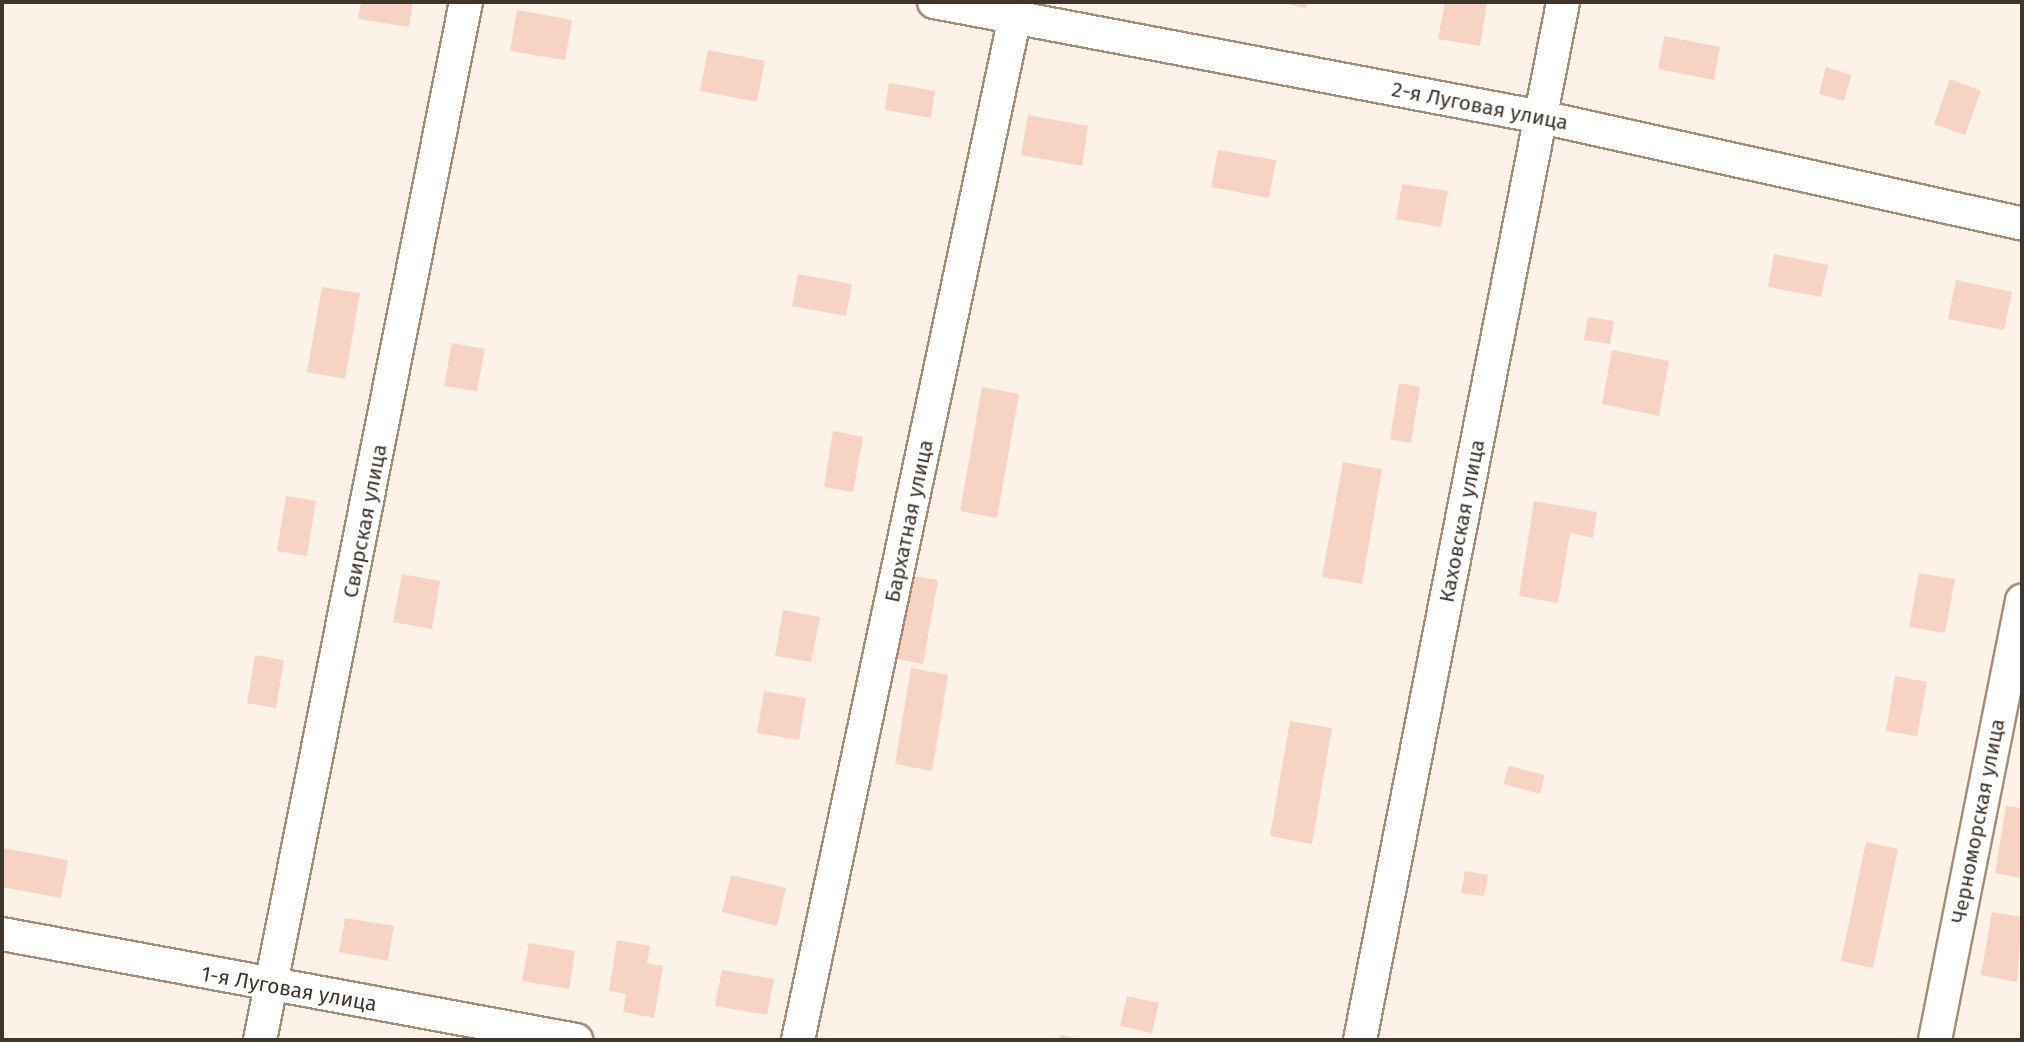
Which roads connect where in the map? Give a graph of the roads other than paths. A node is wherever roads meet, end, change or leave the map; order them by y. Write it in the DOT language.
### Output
graph roads {
  1 [pos="466,2"];
  2 [pos="934,2"];
  3 [pos="1563,2"];
  4 [pos="1017,9"];
  5 [pos="1541,117"];
  6 [pos="2022,224"];
  7 [pos="2022,601"];
  8 [pos="2,934"];
  9 [pos="275,987"];
  10 [pos="260,1040"];
  11 [pos="576,1040"];
  12 [pos="799,1040"];
  13 [pos="1360,1040"];
  14 [pos="1935,1040"];
  1 -- 9 [label="street, Свирская улица"];
  2 -- 4 [label="street, 2-я Луговая улица"];
  3 -- 5 [label="street, Каховская улица"];
  4 -- 5 [label="street, 2-я Луговая улица"];
  4 -- 12 [label="street, Бархатная улица"];
  5 -- 6 [label="street, 2-я Луговая улица"];
  5 -- 13 [label="street, Каховская улица"];
  7 -- 14 [label="street, Черноморская улица"];
  8 -- 9 [label="street, 1-я Луговая улица"];
  9 -- 10 [label="street, Свирская улица"];
  9 -- 11 [label="street, 1-я Луговая улица"];
}
